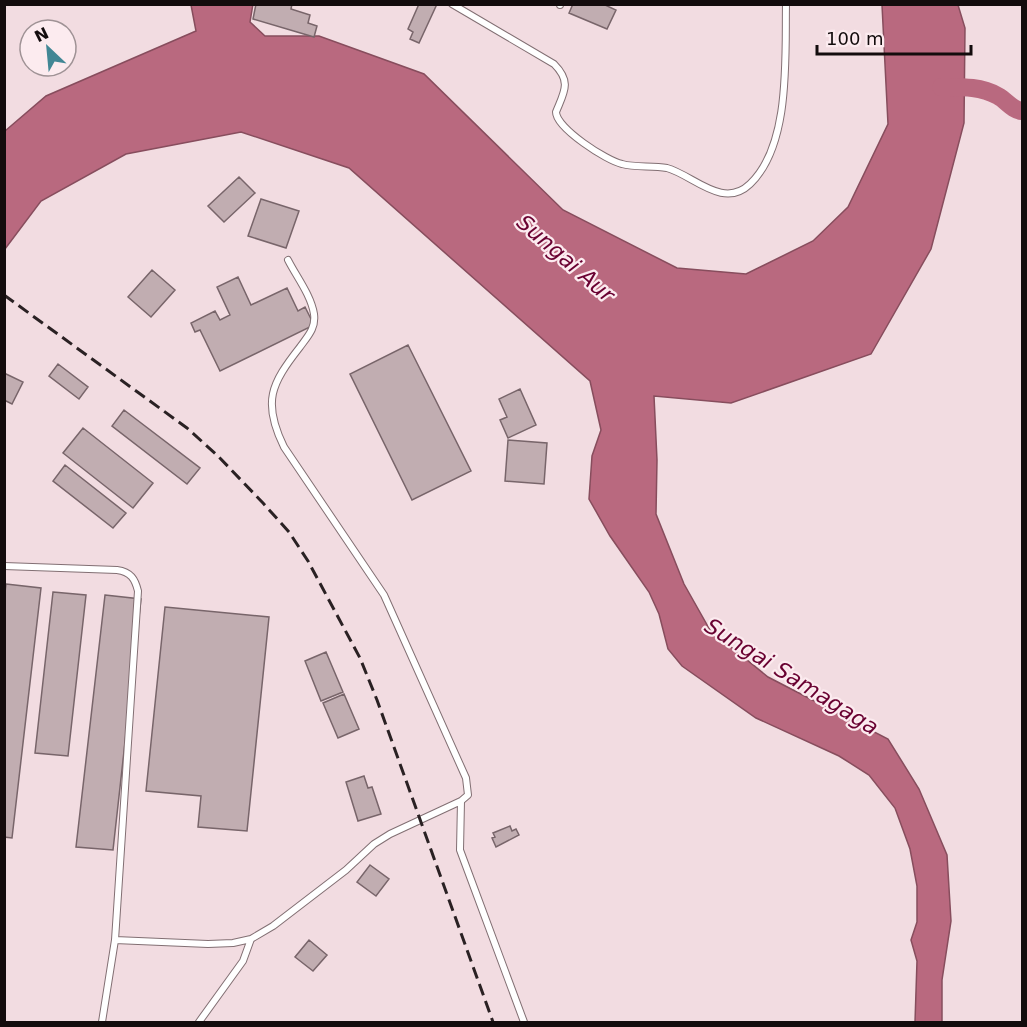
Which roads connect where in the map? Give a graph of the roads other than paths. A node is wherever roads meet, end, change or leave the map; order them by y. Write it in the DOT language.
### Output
graph roads {
  1 [pos="452,4"];
  2 [pos="786,4"];
  3 [pos="288,260"];
  4 [pos="4,566"];
  5 [pos="461,801"];
  6 [pos="251,939"];
  7 [pos="115,940"];
  8 [pos="102,1023"];
  9 [pos="199,1023"];
  10 [pos="524,1023"];
  1 -- 2 [label="lane"];
  3 -- 5 [label="lane"];
  4 -- 7 [label="lane"];
  5 -- 6 [label="lane"];
  5 -- 10 [label="lane"];
  6 -- 7 [label="lane"];
  6 -- 9 [label="lane"];
  7 -- 8 [label="lane"];
}
